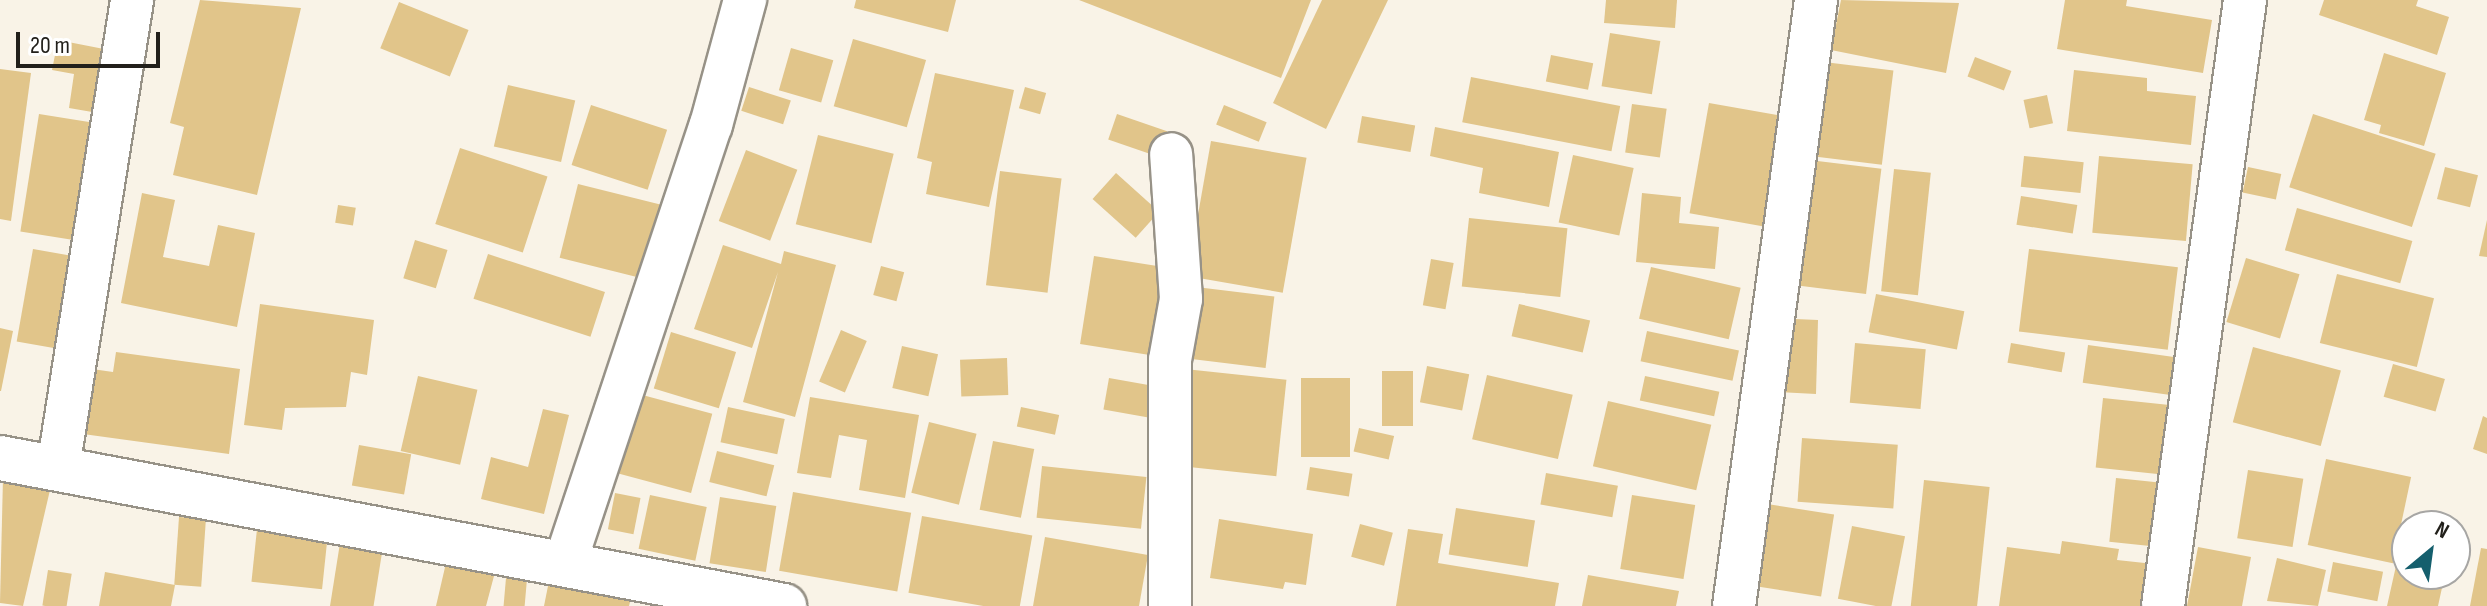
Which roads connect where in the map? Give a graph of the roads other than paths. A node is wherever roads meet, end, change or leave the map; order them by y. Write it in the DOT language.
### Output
graph roads {
  1 [pos="132,0"];
  2 [pos="745,0"];
  3 [pos="1816,0"];
  4 [pos="2245,0"];
  5 [pos="1171,154"];
  6 [pos="0,458"];
  7 [pos="58,468"];
  8 [pos="565,563"];
  9 [pos="784,606"];
  10 [pos="1170,606"];
  11 [pos="1734,606"];
  12 [pos="2163,606"];
  1 -- 7 [label="street"];
  2 -- 8 [label="street"];
  3 -- 11 [label="street"];
  4 -- 12 [label="street"];
  5 -- 10 [label="street"];
  6 -- 7 [label="street"];
  7 -- 8 [label="street"];
  8 -- 9 [label="street"];
}
